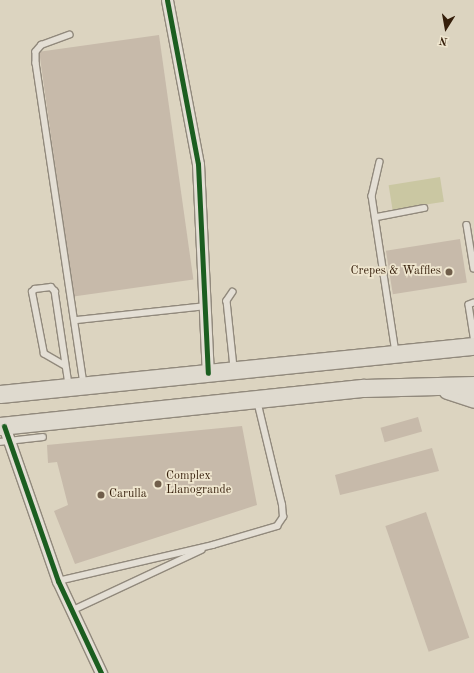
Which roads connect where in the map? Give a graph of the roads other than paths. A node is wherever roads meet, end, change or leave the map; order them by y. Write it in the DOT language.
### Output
graph roads {
  1 [pos="167,0"];
  2 [pos="70,35"];
  3 [pos="380,162"];
  4 [pos="424,208"];
  5 [pos="377,217"];
  6 [pos="467,225"];
  7 [pos="474,268"];
  8 [pos="233,292"];
  9 [pos="474,304"];
  10 [pos="206,306"];
  11 [pos="77,320"];
  12 [pos="474,338"];
  13 [pos="474,347"];
  14 [pos="397,354"];
  15 [pos="65,366"];
  16 [pos="235,370"];
  17 [pos="208,373"];
  18 [pos="474,385"];
  19 [pos="77,386"];
  20 [pos="432,387"];
  21 [pos="0,394"];
  22 [pos="257,399"];
  23 [pos="474,399"];
  24 [pos="3,434"];
  25 [pos="43,437"];
  26 [pos="213,545"];
  27 [pos="58,581"];
  28 [pos="71,611"];
  29 [pos="101,673"];
  1 -- 10 [label="street"];
  2 -- 11 [label="lane"];
  3 -- 5 [label="lane"];
  4 -- 5 [label="lane"];
  5 -- 14 [label="lane"];
  6 -- 7 [label="lane"];
  8 -- 16 [label="lane"];
  9 -- 12 [label="lane"];
  10 -- 11 [label="lane"];
  10 -- 17 [label="street"];
  11 -- 19 [label="lane"];
  13 -- 14 [label="main road"];
  14 -- 16 [label="main road"];
  15 -- 15 [label="lane"];
  15 -- 19 [label="lane"];
  16 -- 17 [label="main road"];
  17 -- 19 [label="main road"];
  18 -- 20 [label="main road"];
  19 -- 21 [label="main road"];
  20 -- 22 [label="main road"];
  20 -- 23 [label="main road"];
  22 -- 24 [label="main road"];
  22 -- 26 [label="lane"];
  24 -- 25 [label="lane"];
  24 -- 27 [label="street"];
  26 -- 27 [label="lane"];
  26 -- 28 [label="lane"];
  27 -- 28 [label="street"];
  28 -- 29 [label="street"];
}
